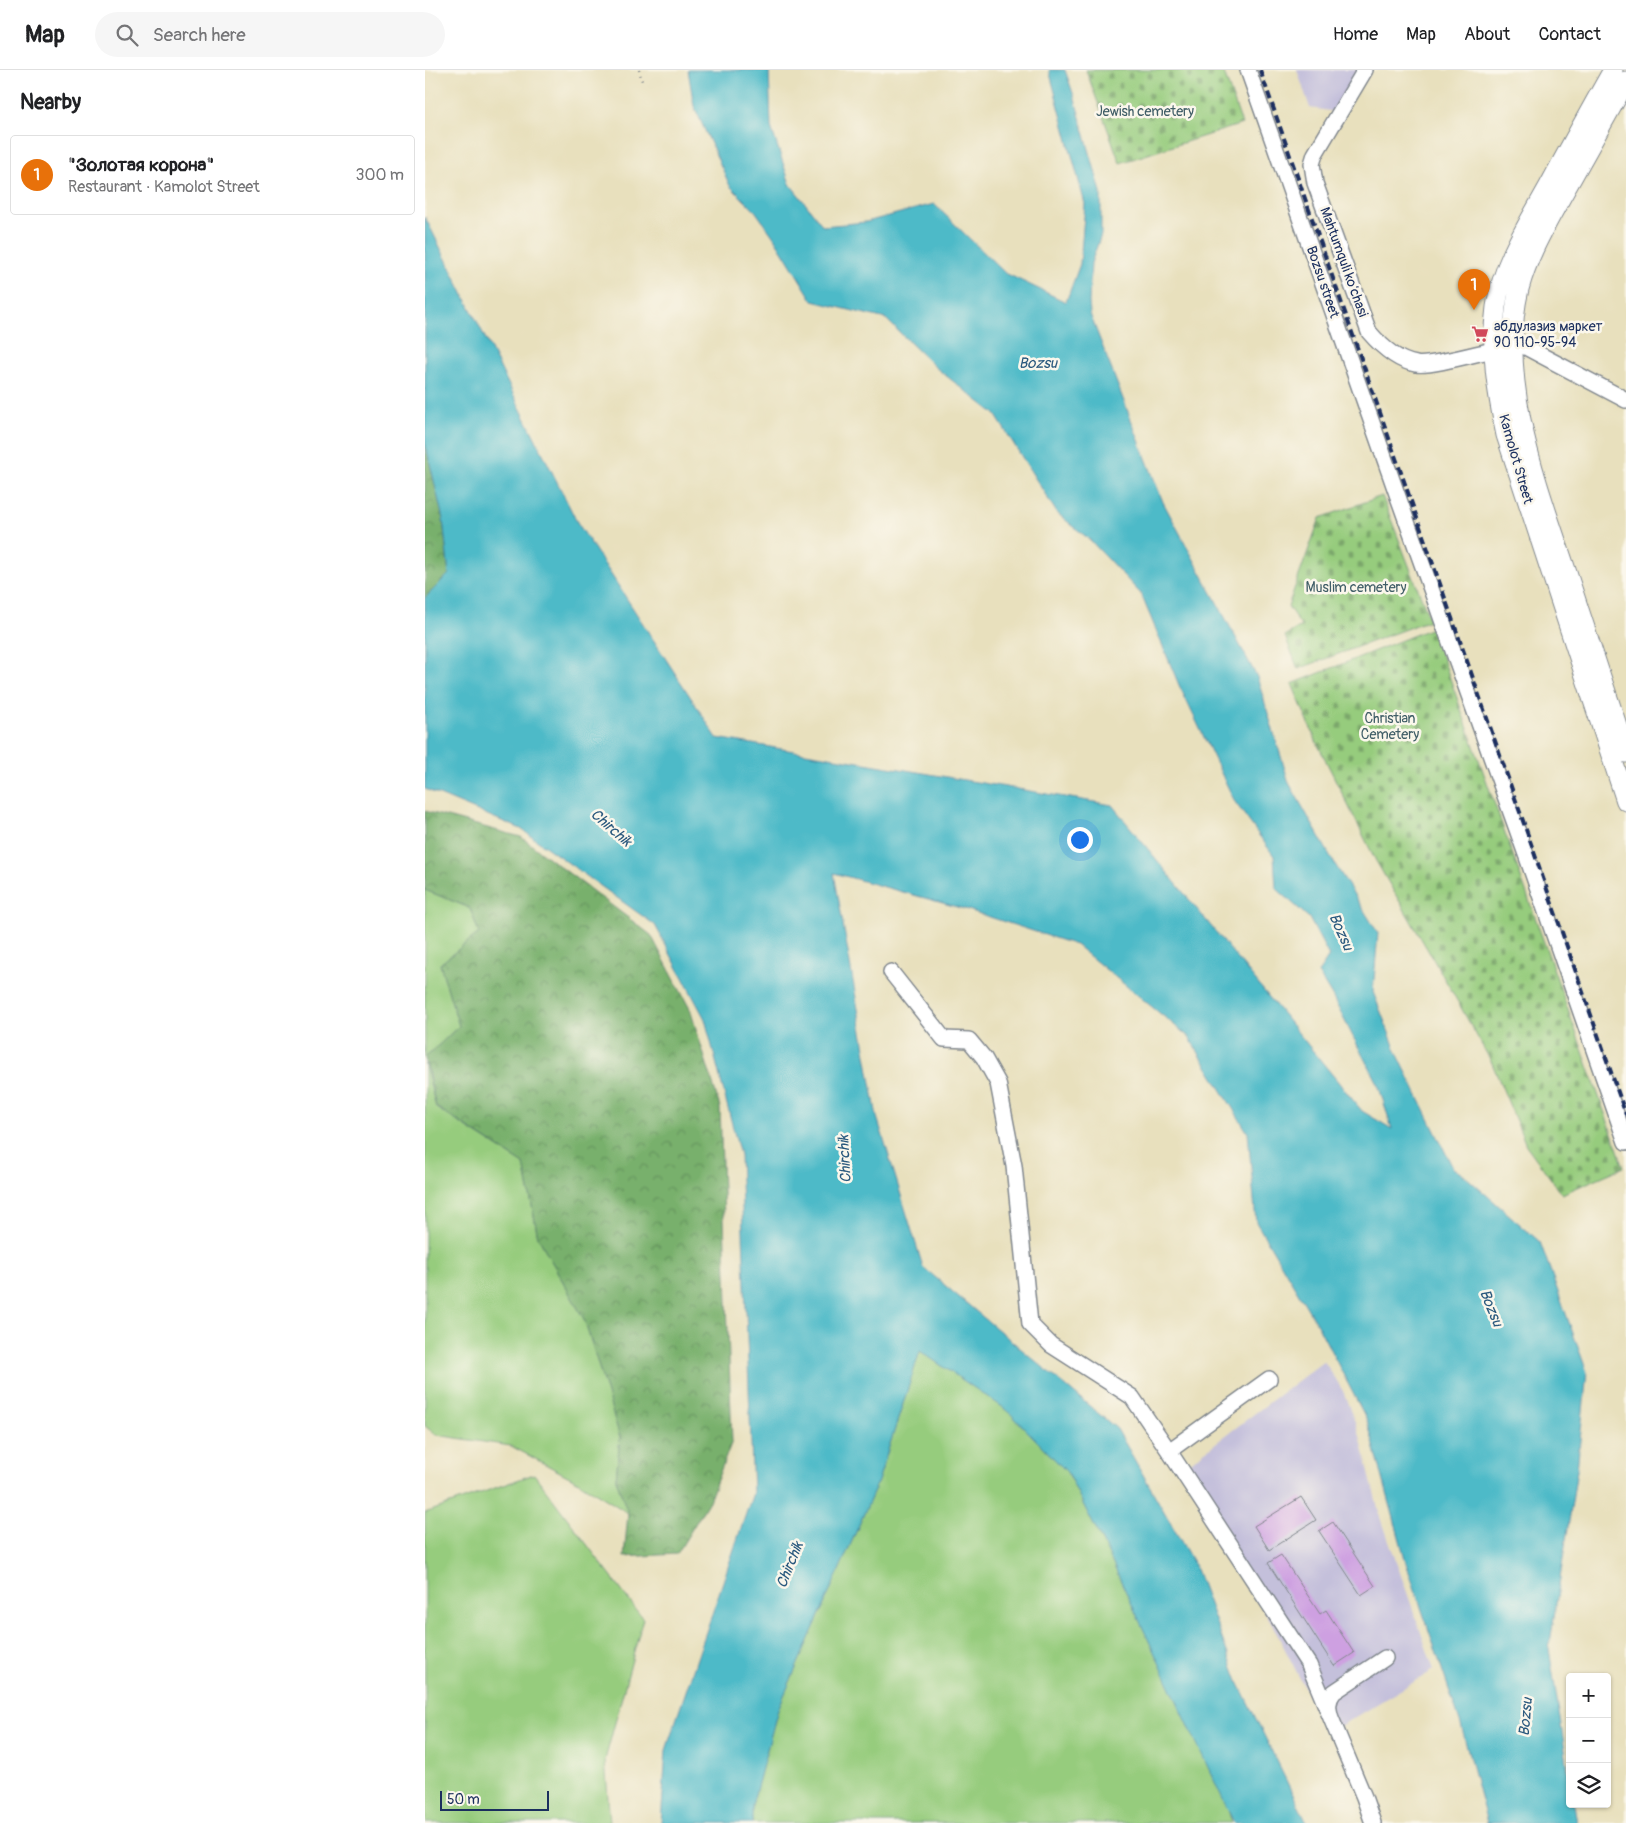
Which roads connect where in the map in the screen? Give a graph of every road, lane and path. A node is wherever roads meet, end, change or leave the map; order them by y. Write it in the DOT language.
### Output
graph roads {
  1 [pos="639,70"];
  2 [pos="1249,70"];
  3 [pos="1365,70"];
  4 [pos="1613,70"];
  5 [pos="642,81"];
  6 [pos="1626,81"];
  7 [pos="1514,340"];
  8 [pos="1493,350"];
  9 [pos="1626,400"];
  10 [pos="1626,753"];
  11 [pos="1626,801"];
  12 [pos="891,972"];
  13 [pos="1626,1142"];
  14 [pos="1269,1379"];
  15 [pos="1169,1451"];
  16 [pos="1385,1658"];
  17 [pos="1317,1684"];
  18 [pos="1341,1686"];
  19 [pos="1331,1718"];
  20 [pos="1373,1823"];
  1 -- 5 [label="path"];
  2 -- 13 [label="street, Bozsu street"];
  3 -- 8 [label="street, Mahtumquli ko‘chasi"];
  4 -- 8 [label="main road, Kamolot Street"];
  6 -- 7 [label="main road, Kamolot Street"];
  7 -- 9 [label="street"];
  7 -- 10 [label="main road, Kamolot Street"];
  8 -- 11 [label="main road, Kamolot Street"];
  12 -- 15 [label="street"];
  14 -- 15 [label="street"];
  15 -- 17 [label="street"];
  16 -- 18 [label="street"];
  17 -- 18 [label="street"];
  17 -- 19 [label="street"];
  18 -- 19 [label="street"];
  19 -- 20 [label="street"];
}
